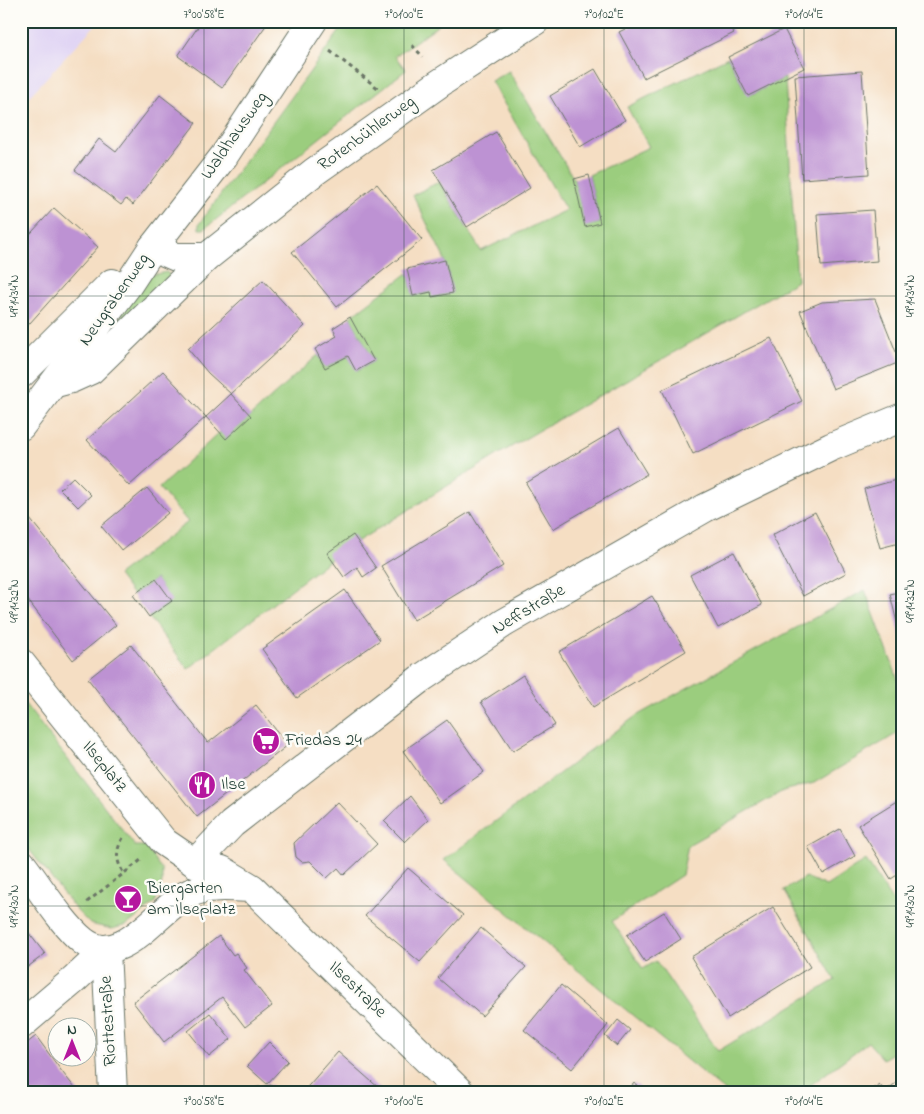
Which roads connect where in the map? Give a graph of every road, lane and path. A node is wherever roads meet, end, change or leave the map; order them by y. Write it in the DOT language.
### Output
graph roads {
  1 [pos="313,21"];
  2 [pos="535,21"];
  3 [pos="412,45"];
  4 [pos="328,50"];
  5 [pos="425,60"];
  6 [pos="402,108"];
  7 [pos="152,247"];
  8 [pos="207,257"];
  9 [pos="21,374"];
  10 [pos="56,383"];
  11 [pos="903,417"];
  12 [pos="21,426"];
  13 [pos="21,663"];
  14 [pos="123,838"];
  15 [pos="143,858"];
  16 [pos="21,863"];
  17 [pos="195,863"];
  18 [pos="124,874"];
  19 [pos="252,888"];
  20 [pos="190,894"];
  21 [pos="84,904"];
  22 [pos="106,950"];
  23 [pos="21,1024"];
  24 [pos="113,1093"];
  25 [pos="461,1093"];
  1 -- 7 [label="street, Waldhausweg"];
  2 -- 6 [label="street, Rotenbühlerweg"];
  3 -- 5 [label="path"];
  4 -- 6 [label="path"];
  6 -- 8 [label="street, Rotenbühlerweg"];
  7 -- 8 [label="street"];
  7 -- 9 [label="street, Neugrabenweg"];
  7 -- 10 [label="street, Neugrabenweg"];
  8 -- 10 [label="street, Rotenbühlerweg"];
  10 -- 12 [label="street, Neugrabenweg"];
  11 -- 17 [label="street, Neffstraße"];
  13 -- 17 [label="street, Ilseplatz"];
  14 -- 18 [label="path"];
  15 -- 18 [label="path"];
  16 -- 22 [label="street"];
  17 -- 19 [label="street, Ilseplatz"];
  17 -- 20 [label="street"];
  18 -- 21 [label="path"];
  19 -- 20 [label="street"];
  19 -- 25 [label="street, Ilsestraße"];
  20 -- 22 [label="street"];
  22 -- 23 [label="street"];
  22 -- 24 [label="street, Riottestraße"];
}
